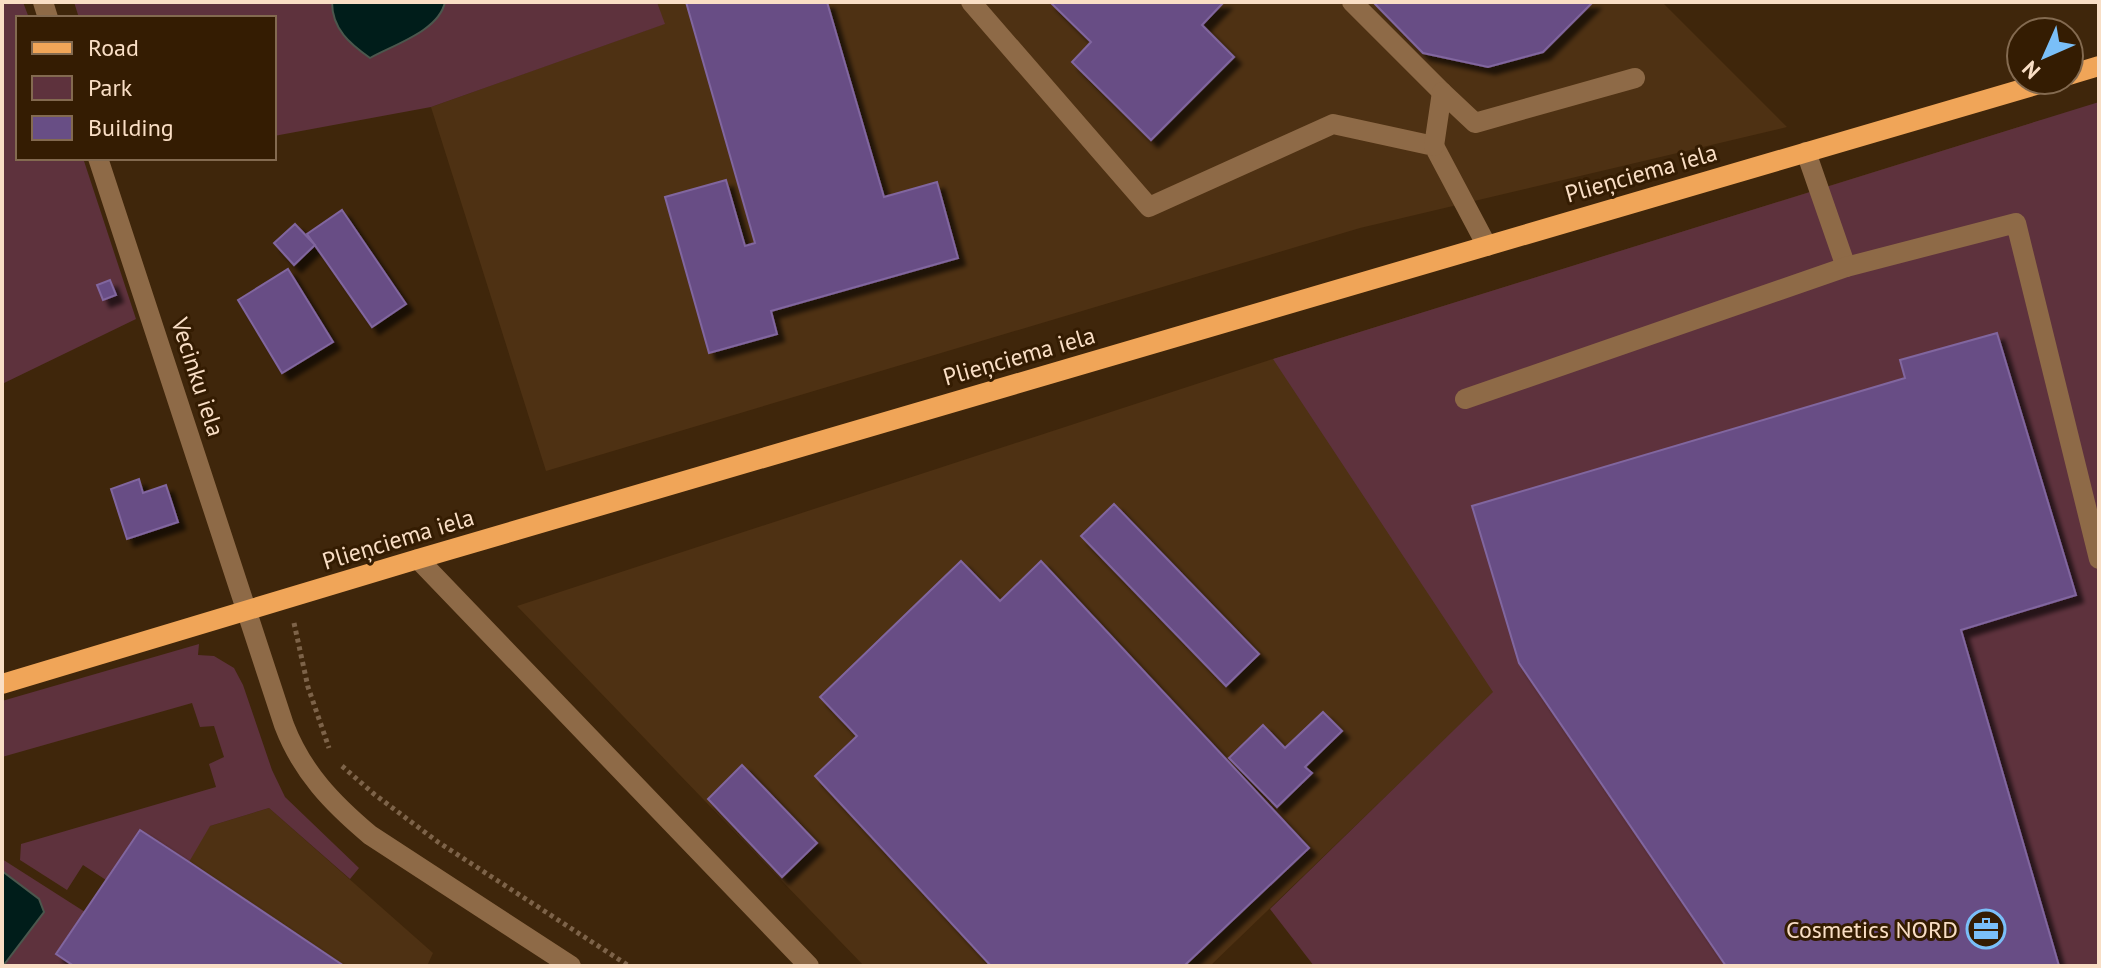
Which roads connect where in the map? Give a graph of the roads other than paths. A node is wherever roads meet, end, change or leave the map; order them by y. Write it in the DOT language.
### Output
graph roads {
  1 [pos="971,2"];
  2 [pos="1352,2"];
  3 [pos="1635,78"];
  4 [pos="1442,92"];
  5 [pos="2005,94"];
  6 [pos="1434,146"];
  7 [pos="1806,152"];
  8 [pos="99,160"];
  9 [pos="1487,246"];
  10 [pos="1846,267"];
  11 [pos="1465,399"];
  12 [pos="418,559"];
  13 [pos="2099,559"];
  14 [pos="248,611"];
  15 [pos="2,684"];
  16 [pos="571,966"];
  17 [pos="809,966"];
  1 -- 6 [label="street"];
  2 -- 4 [label="street"];
  3 -- 4 [label="street"];
  4 -- 6 [label="street"];
  5 -- 7 [label="main road, Plieņciema iela"];
  6 -- 9 [label="street"];
  7 -- 9 [label="main road, Plieņciema iela"];
  7 -- 10 [label="street"];
  8 -- 14 [label="street, Vecinku iela"];
  9 -- 12 [label="main road, Plieņciema iela"];
  10 -- 11 [label="street"];
  10 -- 13 [label="street"];
  12 -- 14 [label="main road, Plieņciema iela"];
  12 -- 17 [label="street"];
  14 -- 15 [label="main road, Plieņciema iela"];
  14 -- 16 [label="street, Vecinku iela"];
}
